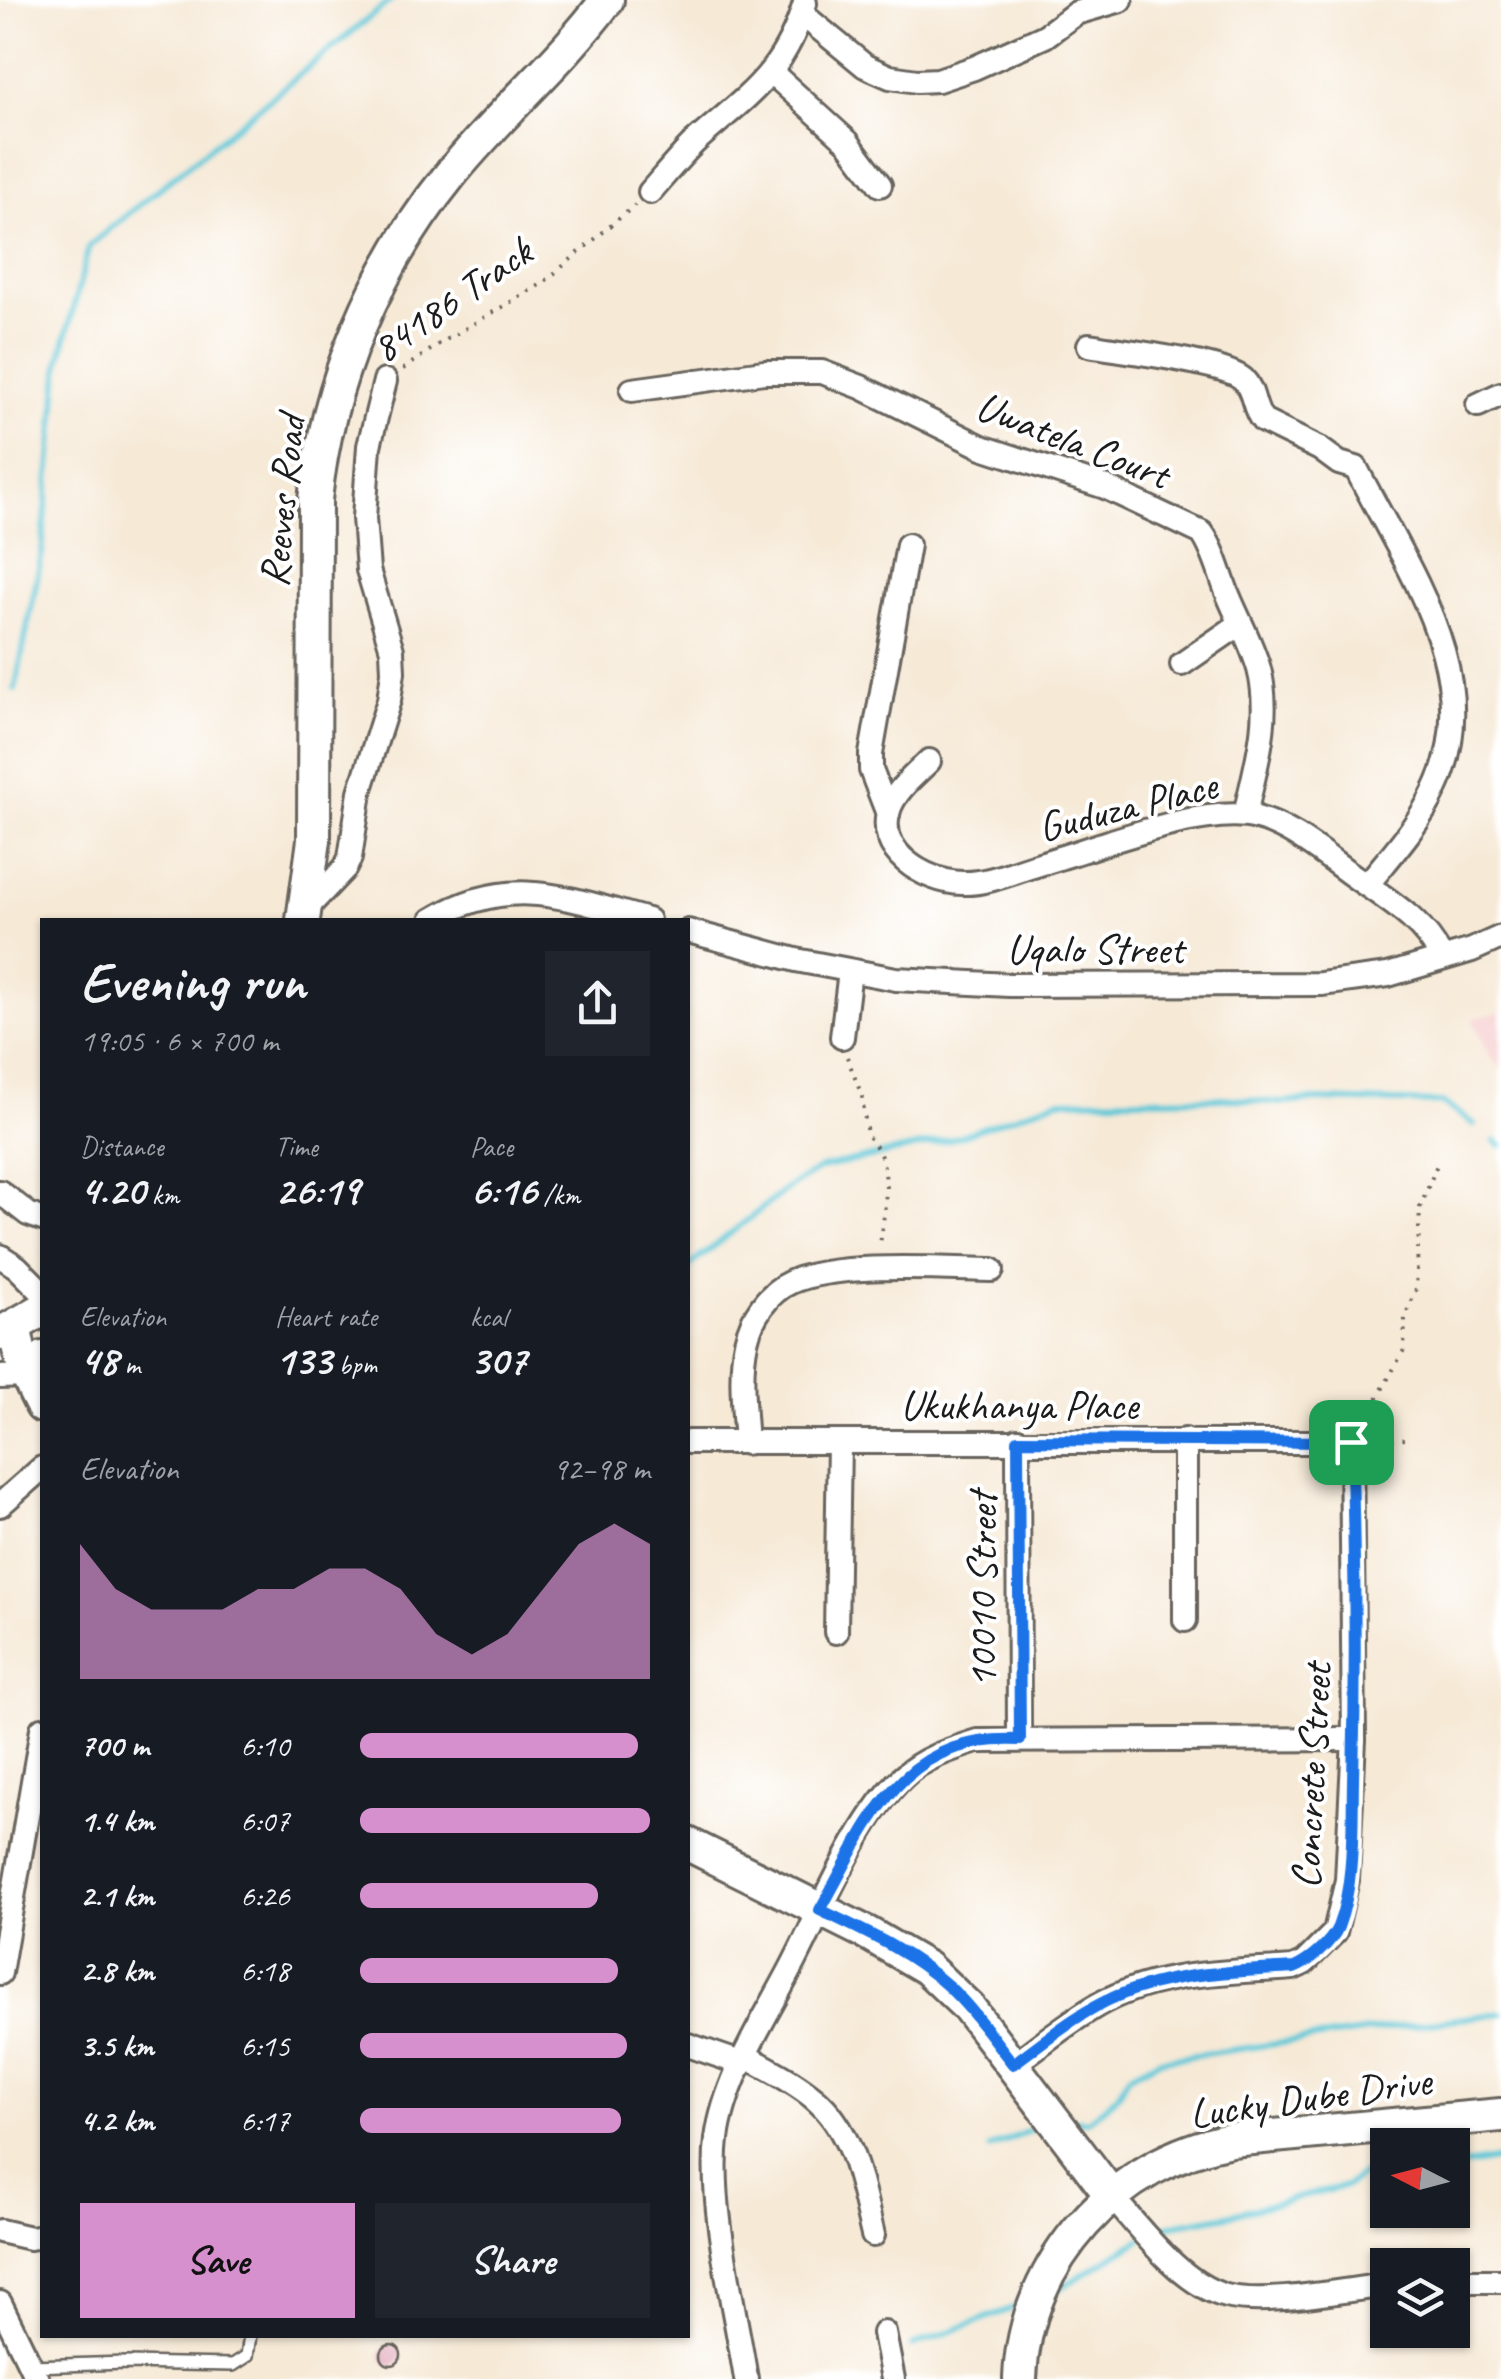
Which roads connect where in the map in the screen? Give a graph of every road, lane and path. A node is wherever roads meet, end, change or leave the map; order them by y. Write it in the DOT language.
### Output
graph roads {
  1 [pos="607,0"];
  2 [pos="1121,0"];
  3 [pos="804,7"];
  4 [pos="772,74"];
  5 [pos="880,185"];
  6 [pos="650,192"];
  7 [pos="1089,345"];
  8 [pos="384,382"];
  9 [pos="632,390"];
  10 [pos="1501,394"];
  11 [pos="1478,405"];
  12 [pos="908,545"];
  13 [pos="1240,624"];
  14 [pos="1182,664"];
  15 [pos="929,761"];
  16 [pos="888,814"];
  17 [pos="1245,815"];
  18 [pos="1366,886"];
  19 [pos="304,915"];
  20 [pos="436,918"];
  21 [pos="641,918"];
  22 [pos="690,931"];
  23 [pos="1501,937"];
  24 [pos="1442,958"];
  25 [pos="850,971"];
  26 [pos="842,1038"];
  27 [pos="1438,1162"];
  28 [pos="0,1192"];
  29 [pos="40,1217"];
  30 [pos="0,1256"];
  31 [pos="878,1270"];
  32 [pos="992,1270"];
  33 [pos="40,1290"];
  34 [pos="19,1323"];
  35 [pos="23,1368"];
  36 [pos="40,1402"];
  37 [pos="1406,1439"];
  38 [pos="1018,1440"];
  39 [pos="1186,1440"];
  40 [pos="690,1442"];
  41 [pos="839,1442"];
  42 [pos="1351,1442"];
  43 [pos="746,1443"];
  44 [pos="40,1470"];
  45 [pos="0,1505"];
  46 [pos="1185,1620"];
  47 [pos="836,1632"];
  48 [pos="1354,1739"];
  49 [pos="1020,1740"];
  50 [pos="40,1756"];
  51 [pos="37,1796"];
  52 [pos="690,1845"];
  53 [pos="820,1910"];
  54 [pos="0,1973"];
  55 [pos="690,2046"];
  56 [pos="745,2060"];
  57 [pos="1013,2064"];
  58 [pos="1501,2115"];
  59 [pos="1111,2195"];
  60 [pos="0,2231"];
  61 [pos="873,2235"];
  62 [pos="40,2236"];
  63 [pos="1470,2281"];
  64 [pos="1501,2281"];
  65 [pos="1370,2287"];
  66 [pos="0,2303"];
  67 [pos="884,2333"];
  68 [pos="250,2338"];
  69 [pos="34,2373"];
  70 [pos="746,2379"];
  71 [pos="892,2379"];
  72 [pos="1020,2379"];
  1 -- 19 [label="street, Reeves Road"];
  2 -- 3 [label="street"];
  3 -- 4 [label="street"];
  4 -- 5 [label="street"];
  4 -- 6 [label="street"];
  6 -- 8 [label="path, 84186 Track"];
  7 -- 18 [label="street"];
  8 -- 19 [label="street, 84186 Track"];
  9 -- 13 [label="street, Uwatela Court"];
  10 -- 11 [label="street"];
  12 -- 16 [label="street"];
  13 -- 14 [label="street"];
  13 -- 17 [label="street, Uwatela Court"];
  15 -- 16 [label="street"];
  16 -- 17 [label="street, Guduza Place"];
  17 -- 18 [label="street, Guduza Place"];
  18 -- 24 [label="street, Guduza Place"];
  20 -- 21 [label="street"];
  22 -- 25 [label="street, Uqalo Street"];
  23 -- 24 [label="street, Uqalo Street"];
  24 -- 25 [label="street, Uqalo Street"];
  25 -- 26 [label="street"];
  26 -- 31 [label="path"];
  27 -- 42 [label="path"];
  28 -- 29 [label="street"];
  30 -- 33 [label="street"];
  31 -- 32 [label="street"];
  31 -- 43 [label="street"];
  34 -- 35 [label="street"];
  35 -- 36 [label="street"];
  37 -- 42 [label="path"];
  38 -- 39 [label="street, Ukukhanya Place"];
  38 -- 41 [label="street, Ukukhanya Place"];
  38 -- 49 [label="street, 10010 Street"];
  39 -- 42 [label="street, Ukukhanya Place"];
  39 -- 46 [label="street"];
  40 -- 43 [label="street, Ukukhanya Place"];
  41 -- 43 [label="street, Ukukhanya Place"];
  41 -- 47 [label="street"];
  42 -- 48 [label="street, Concrete Street"];
  44 -- 45 [label="street"];
  48 -- 49 [label="street"];
  48 -- 57 [label="street, Concrete Street"];
  49 -- 53 [label="street"];
  50 -- 51 [label="street"];
  51 -- 54 [label="street"];
  52 -- 53 [label="street"];
  53 -- 56 [label="street"];
  53 -- 57 [label="street"];
  55 -- 56 [label="street"];
  56 -- 61 [label="street"];
  56 -- 70 [label="street"];
  57 -- 59 [label="street"];
  58 -- 59 [label="street, Lucky Dube Drive"];
  59 -- 65 [label="street"];
  59 -- 72 [label="street, Lucky Dube Drive"];
  60 -- 62 [label="street"];
  63 -- 64 [label="street"];
  66 -- 69 [label="street"];
  67 -- 71 [label="street"];
  68 -- 69 [label="lane"];
}
